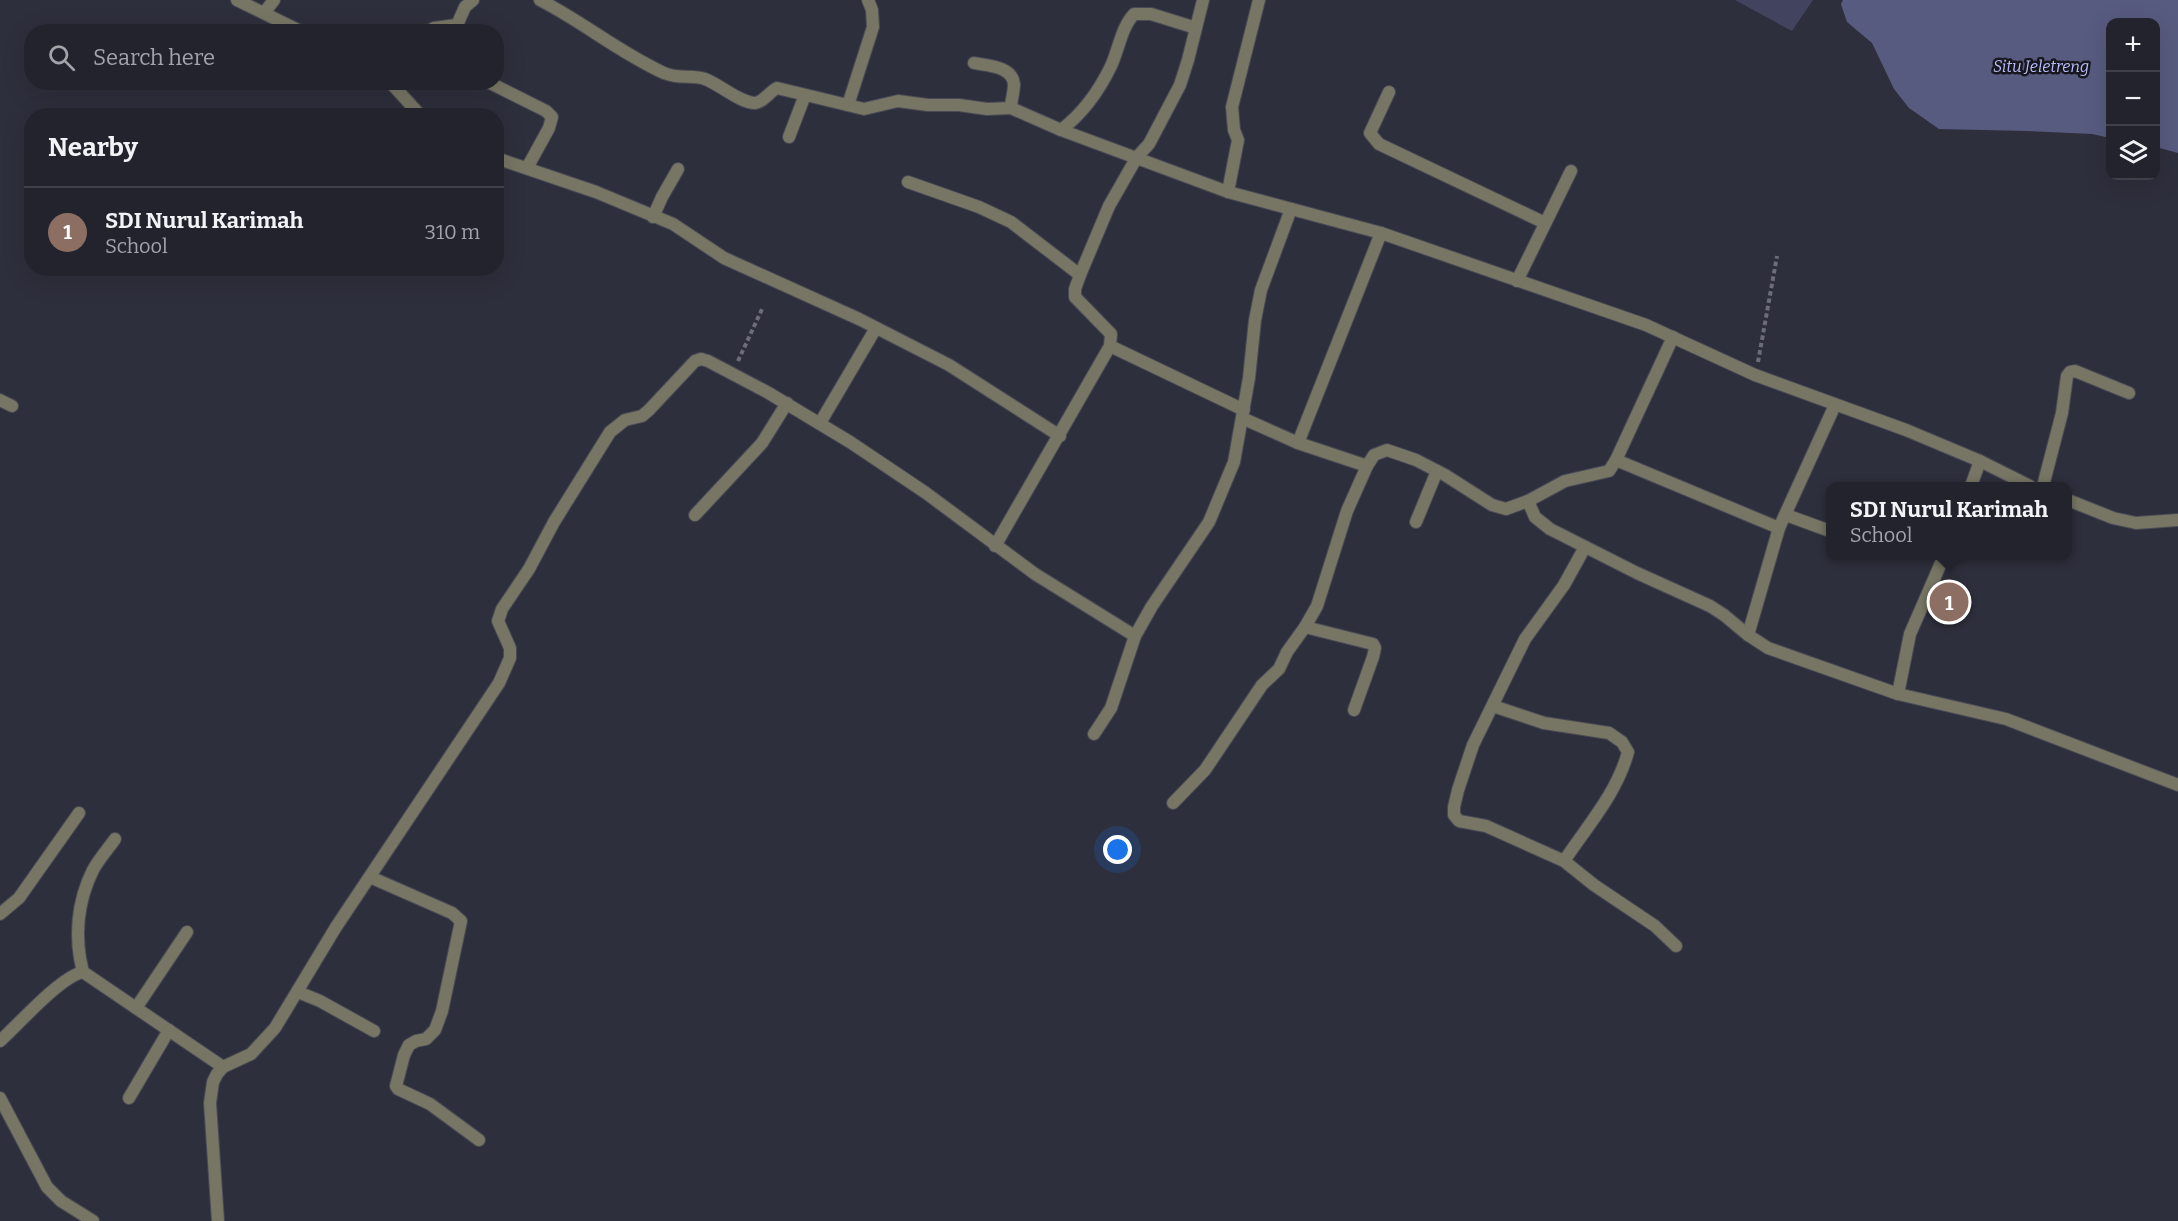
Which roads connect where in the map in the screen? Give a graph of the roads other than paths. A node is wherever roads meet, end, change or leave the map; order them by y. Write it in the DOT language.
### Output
graph roads {
  1 [pos="237,0"];
  2 [pos="274,0"];
  3 [pos="473,0"];
  4 [pos="540,0"];
  5 [pos="868,0"];
  6 [pos="1203,0"];
  7 [pos="1259,0"];
  8 [pos="264,13"];
  9 [pos="286,24"];
  10 [pos="457,24"];
  11 [pos="1196,28"];
  12 [pos="974,63"];
  13 [pos="397,90"];
  14 [pos="504,90"];
  15 [pos="1389,92"];
  16 [pos="805,94"];
  17 [pos="848,105"];
  18 [pos="414,108"];
  19 [pos="1011,108"];
  20 [pos="1061,130"];
  21 [pos="789,137"];
  22 [pos="1137,158"];
  23 [pos="504,161"];
  24 [pos="527,168"];
  25 [pos="678,169"];
  26 [pos="1571,171"];
  27 [pos="908,182"];
  28 [pos="1228,192"];
  29 [pos="1291,209"];
  30 [pos="653,217"];
  31 [pos="1545,223"];
  32 [pos="1381,232"];
  33 [pos="1080,275"];
  34 [pos="1516,281"];
  35 [pos="876,328"];
  36 [pos="1674,337"];
  37 [pos="1110,346"];
  38 [pos="2130,393"];
  39 [pos="0,400"];
  40 [pos="787,403"];
  41 [pos="1836,405"];
  42 [pos="12,406"];
  43 [pos="1243,414"];
  44 [pos="820,423"];
  45 [pos="1060,436"];
  46 [pos="1299,443"];
  47 [pos="1616,460"];
  48 [pos="1980,461"];
  49 [pos="1367,466"];
  50 [pos="1437,471"];
  51 [pos="1972,482"];
  52 [pos="2022,482"];
  53 [pos="2044,482"];
  54 [pos="1528,501"];
  55 [pos="2072,502"];
  56 [pos="695,515"];
  57 [pos="1786,515"];
  58 [pos="2178,520"];
  59 [pos="1416,522"];
  60 [pos="1779,528"];
  61 [pos="1826,530"];
  62 [pos="995,546"];
  63 [pos="1585,547"];
  64 [pos="1942,560"];
  65 [pos="1305,627"];
  66 [pos="1748,635"];
  67 [pos="1135,636"];
  68 [pos="1898,694"];
  69 [pos="1493,706"];
  70 [pos="1354,710"];
  71 [pos="1095,734"];
  72 [pos="2178,785"];
  73 [pos="1173,803"];
  74 [pos="79,813"];
  75 [pos="115,839"];
  76 [pos="1564,861"];
  77 [pos="370,877"];
  78 [pos="0,914"];
  79 [pos="187,932"];
  80 [pos="1676,946"];
  81 [pos="83,972"];
  82 [pos="298,992"];
  83 [pos="136,1008"];
  84 [pos="169,1030"];
  85 [pos="374,1031"];
  86 [pos="0,1041"];
  87 [pos="223,1067"];
  88 [pos="0,1098"];
  89 [pos="129,1098"];
  90 [pos="479,1140"];
  91 [pos="93,1221"];
  92 [pos="218,1221"];
  1 -- 8 [label="street"];
  2 -- 8 [label="street"];
  3 -- 10 [label="street"];
  4 -- 16 [label="street"];
  5 -- 17 [label="street"];
  6 -- 11 [label="street"];
  7 -- 28 [label="street"];
  8 -- 9 [label="street"];
  11 -- 20 [label="street"];
  11 -- 22 [label="street"];
  12 -- 19 [label="street"];
  13 -- 18 [label="street"];
  14 -- 24 [label="street"];
  15 -- 31 [label="street"];
  16 -- 17 [label="street"];
  16 -- 21 [label="street"];
  17 -- 19 [label="street"];
  19 -- 20 [label="street"];
  20 -- 22 [label="street"];
  22 -- 28 [label="street"];
  22 -- 33 [label="street"];
  23 -- 24 [label="street"];
  24 -- 30 [label="street"];
  25 -- 30 [label="street"];
  26 -- 31 [label="street"];
  27 -- 33 [label="street"];
  28 -- 29 [label="street"];
  29 -- 32 [label="street"];
  29 -- 43 [label="street"];
  30 -- 35 [label="street"];
  31 -- 34 [label="street"];
  32 -- 34 [label="street"];
  32 -- 46 [label="street"];
  33 -- 37 [label="street"];
  34 -- 36 [label="street"];
  35 -- 44 [label="street"];
  35 -- 45 [label="street"];
  36 -- 41 [label="street"];
  36 -- 47 [label="street"];
  37 -- 43 [label="street"];
  37 -- 45 [label="street"];
  38 -- 53 [label="street"];
  39 -- 42 [label="street"];
  40 -- 44 [label="street"];
  40 -- 56 [label="street"];
  40 -- 77 [label="street"];
  41 -- 48 [label="street"];
  41 -- 57 [label="street"];
  43 -- 46 [label="street"];
  43 -- 67 [label="street"];
  44 -- 62 [label="street"];
  45 -- 62 [label="street"];
  46 -- 49 [label="street"];
  47 -- 54 [label="street"];
  47 -- 60 [label="street"];
  48 -- 51 [label="street"];
  48 -- 52 [label="street"];
  49 -- 50 [label="street"];
  49 -- 65 [label="street"];
  50 -- 54 [label="street"];
  50 -- 59 [label="street"];
  54 -- 63 [label="street"];
  55 -- 58 [label="street"];
  57 -- 60 [label="street"];
  57 -- 61 [label="street"];
  60 -- 66 [label="street"];
  62 -- 67 [label="street"];
  63 -- 66 [label="street"];
  63 -- 69 [label="street"];
  64 -- 68 [label="street"];
  65 -- 70 [label="street"];
  65 -- 73 [label="street"];
  66 -- 68 [label="street"];
  67 -- 71 [label="street"];
  68 -- 72 [label="street"];
  69 -- 76 [label="street"];
  69 -- 76 [label="street"];
  74 -- 78 [label="street"];
  75 -- 81 [label="street"];
  76 -- 80 [label="street"];
  77 -- 82 [label="street"];
  77 -- 90 [label="street"];
  79 -- 83 [label="street"];
  81 -- 83 [label="street"];
  81 -- 86 [label="street"];
  82 -- 85 [label="street"];
  82 -- 87 [label="street"];
  83 -- 84 [label="street"];
  84 -- 87 [label="street"];
  84 -- 89 [label="street"];
  87 -- 92 [label="street"];
  88 -- 91 [label="street"];
}
